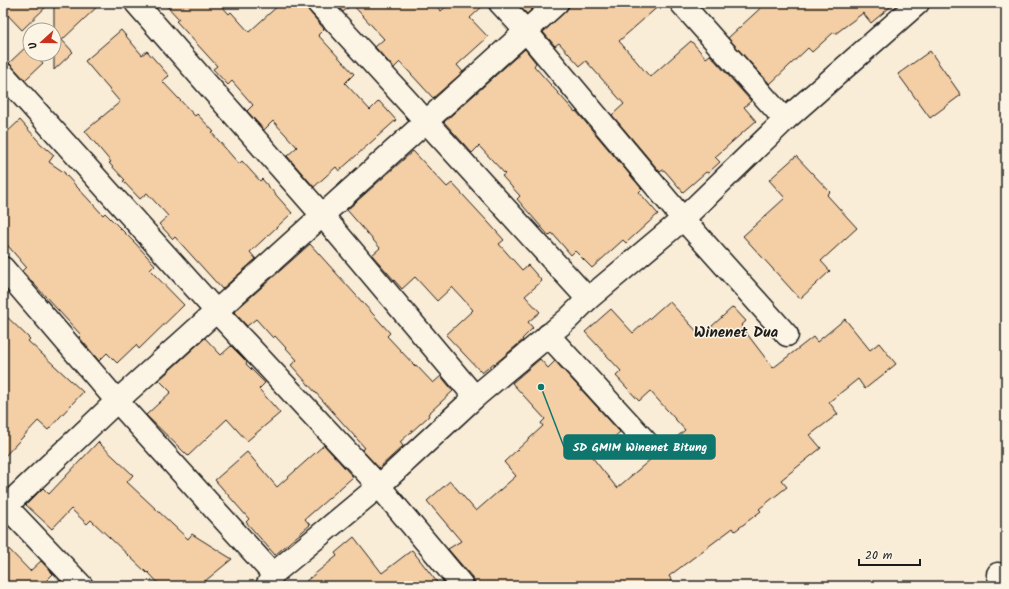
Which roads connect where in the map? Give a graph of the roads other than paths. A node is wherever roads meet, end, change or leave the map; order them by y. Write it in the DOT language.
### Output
graph roads {
  1 [pos="136,3"];
  2 [pos="318,3"];
  3 [pos="500,3"];
  4 [pos="557,3"];
  5 [pos="680,3"];
  6 [pos="918,3"];
  7 [pos="525,30"];
  8 [pos="3,74"];
  9 [pos="785,120"];
  10 [pos="426,121"];
  11 [pos="322,215"];
  12 [pos="683,220"];
  13 [pos="3,268"];
  14 [pos="588,299"];
  15 [pos="216,311"];
  16 [pos="548,335"];
  17 [pos="786,335"];
  18 [pos="475,397"];
  19 [pos="117,401"];
  20 [pos="647,442"];
  21 [pos="379,486"];
  22 [pos="4,506"];
  23 [pos="270,580"];
  24 [pos="462,585"];
  25 [pos="82,586"];
  1 -- 11 [label="street"];
  2 -- 10 [label="street"];
  3 -- 7 [label="street"];
  4 -- 7 [label="street"];
  5 -- 9 [label="street"];
  6 -- 9 [label="street"];
  7 -- 10 [label="street"];
  7 -- 12 [label="street"];
  8 -- 15 [label="street"];
  9 -- 12 [label="street"];
  10 -- 11 [label="street"];
  10 -- 14 [label="street"];
  11 -- 15 [label="street"];
  11 -- 18 [label="street"];
  12 -- 14 [label="street"];
  12 -- 17 [label="street"];
  13 -- 19 [label="street"];
  14 -- 16 [label="street"];
  15 -- 19 [label="street"];
  15 -- 21 [label="street"];
  16 -- 18 [label="street"];
  16 -- 20 [label="street"];
  18 -- 21 [label="street"];
  19 -- 22 [label="street"];
  19 -- 23 [label="street"];
  21 -- 23 [label="street"];
  21 -- 24 [label="street"];
  22 -- 25 [label="street"];
}
